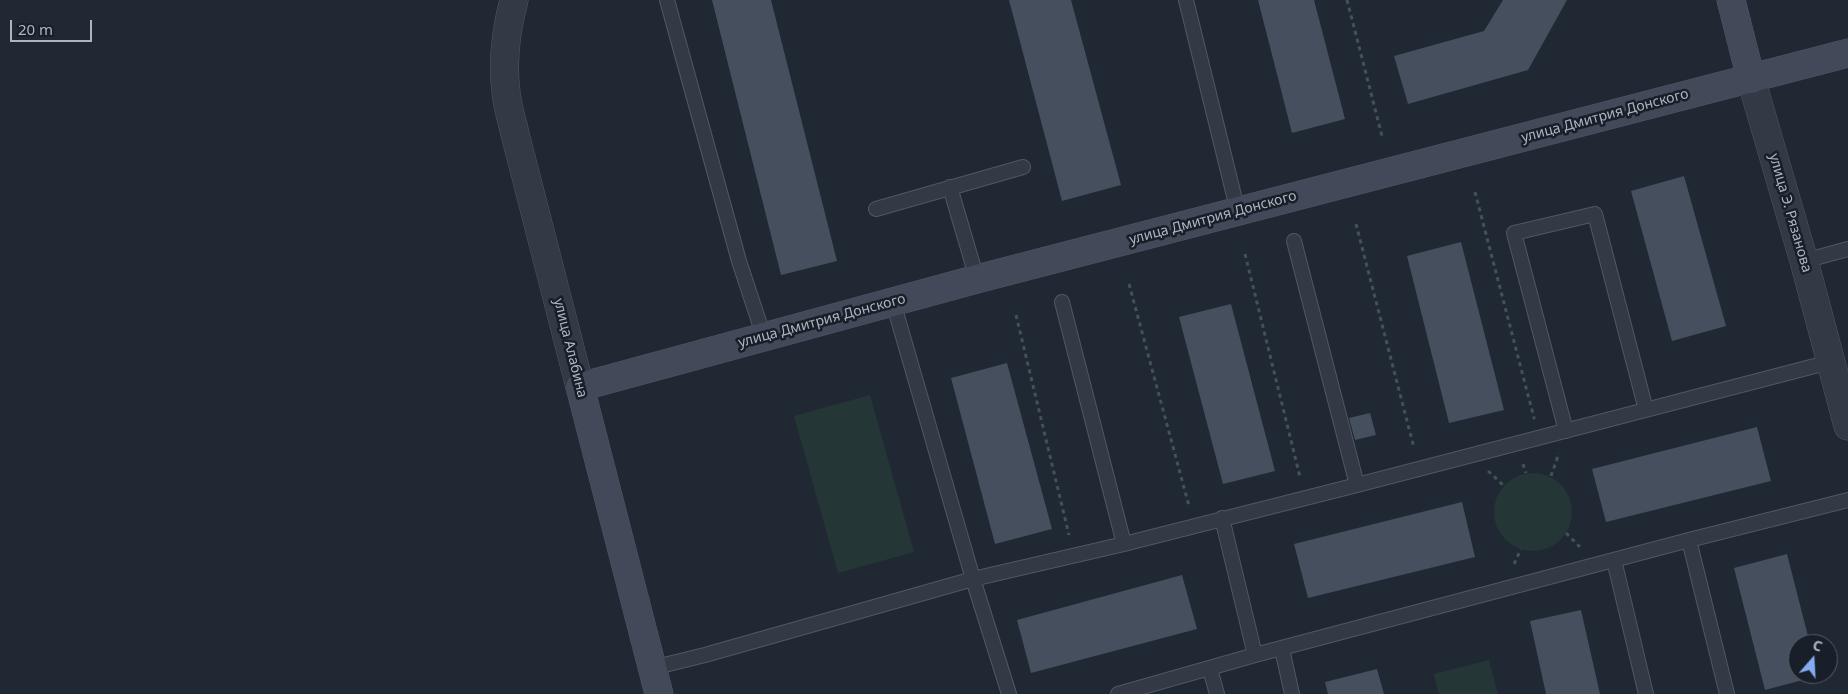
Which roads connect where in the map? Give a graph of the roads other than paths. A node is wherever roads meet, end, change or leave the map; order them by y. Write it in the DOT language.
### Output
graph roads {
  1 [pos="514,0"];
  2 [pos="667,0"];
  3 [pos="1186,0"];
  4 [pos="1731,0"];
  5 [pos="1848,53"];
  6 [pos="1751,79"];
  7 [pos="1023,167"];
  8 [pos="950,188"];
  9 [pos="876,209"];
  10 [pos="1238,212"];
  11 [pos="1294,241"];
  12 [pos="1848,248"];
  13 [pos="1804,261"];
  14 [pos="977,279"];
  15 [pos="893,302"];
  16 [pos="1062,302"];
  17 [pos="764,337"];
  18 [pos="1830,362"];
  19 [pos="580,388"];
  20 [pos="1646,410"];
  21 [pos="1848,426"];
  22 [pos="1566,431"];
  23 [pos="1357,485"];
  24 [pos="1848,500"];
  25 [pos="1222,518"];
  26 [pos="1689,540"];
  27 [pos="1124,544"];
  28 [pos="1614,560"];
  29 [pos="973,579"];
  30 [pos="1282,648"];
  31 [pos="1255,655"];
  32 [pos="652,668"];
  33 [pos="1210,669"];
  34 [pos="659,694"];
  35 [pos="1009,694"];
  36 [pos="1118,694"];
  37 [pos="1217,694"];
  38 [pos="1292,694"];
  39 [pos="1646,694"];
  40 [pos="1727,694"];
  1 -- 19 [label="street, улица Алабина"];
  2 -- 17 [label="lane"];
  3 -- 10 [label="lane"];
  4 -- 6 [label="street, улица Э. Рязанова"];
  5 -- 6 [label="street, улица Дмитрия Донского"];
  6 -- 10 [label="street, улица Дмитрия Донского"];
  6 -- 13 [label="street, улица Э. Рязанова"];
  7 -- 8 [label="lane"];
  8 -- 9 [label="lane"];
  8 -- 14 [label="lane"];
  10 -- 14 [label="street, улица Дмитрия Донского"];
  11 -- 23 [label="lane"];
  12 -- 13 [label="lane"];
  13 -- 18 [label="street, улица Э. Рязанова"];
  14 -- 15 [label="street, улица Дмитрия Донского"];
  15 -- 17 [label="street, улица Дмитрия Донского"];
  15 -- 29 [label="lane"];
  16 -- 27 [label="lane"];
  17 -- 19 [label="street, улица Дмитрия Донского"];
  18 -- 20 [label="lane"];
  18 -- 21 [label="street, улица Э. Рязанова"];
  19 -- 32 [label="street, улица Алабина"];
  20 -- 22 [label="lane"];
  20 -- 22 [label="lane"];
  22 -- 23 [label="lane"];
  23 -- 25 [label="lane"];
  24 -- 26 [label="lane"];
  25 -- 27 [label="lane"];
  25 -- 31 [label="lane"];
  26 -- 28 [label="lane"];
  26 -- 40 [label="lane"];
  27 -- 29 [label="lane"];
  28 -- 30 [label="lane"];
  28 -- 39 [label="lane"];
  29 -- 32 [label="lane"];
  29 -- 35 [label="lane"];
  30 -- 31 [label="lane"];
  30 -- 38 [label="lane"];
  31 -- 33 [label="lane"];
  32 -- 34 [label="street, улица Алабина"];
  33 -- 36 [label="lane"];
  33 -- 37 [label="lane"];
}
